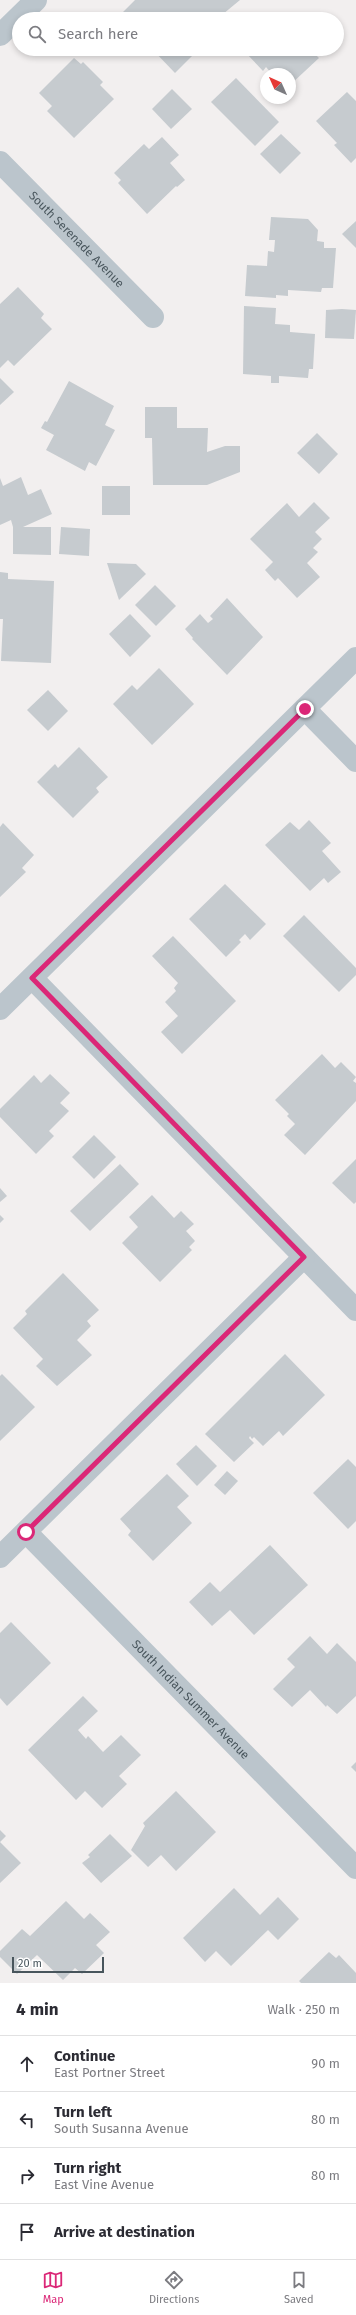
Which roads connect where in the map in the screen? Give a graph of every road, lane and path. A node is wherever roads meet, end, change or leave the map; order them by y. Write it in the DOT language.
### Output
graph roads {
  1 [pos="36,0"];
  2 [pos="24,12"];
  3 [pos="12,23"];
  4 [pos="0,35"];
  5 [pos="0,162"];
  6 [pos="153,316"];
  7 [pos="356,658"];
  8 [pos="305,709"];
  9 [pos="356,761"];
  10 [pos="32,978"];
  11 [pos="0,1009"];
  12 [pos="304,1257"];
  13 [pos="356,1310"];
  14 [pos="26,1532"];
  15 [pos="0,1557"];
  16 [pos="356,1868"];
  1 -- 2 [label="street"];
  3 -- 4 [label="street"];
  5 -- 6 [label="street, South Serenade Avenue"];
  7 -- 8 [label="street"];
  8 -- 9 [label="street"];
  8 -- 10 [label="street"];
  10 -- 11 [label="street"];
  10 -- 12 [label="street"];
  12 -- 13 [label="street"];
  12 -- 14 [label="street"];
  14 -- 15 [label="street"];
  14 -- 16 [label="street, South Indian Summer Avenue"];
}
